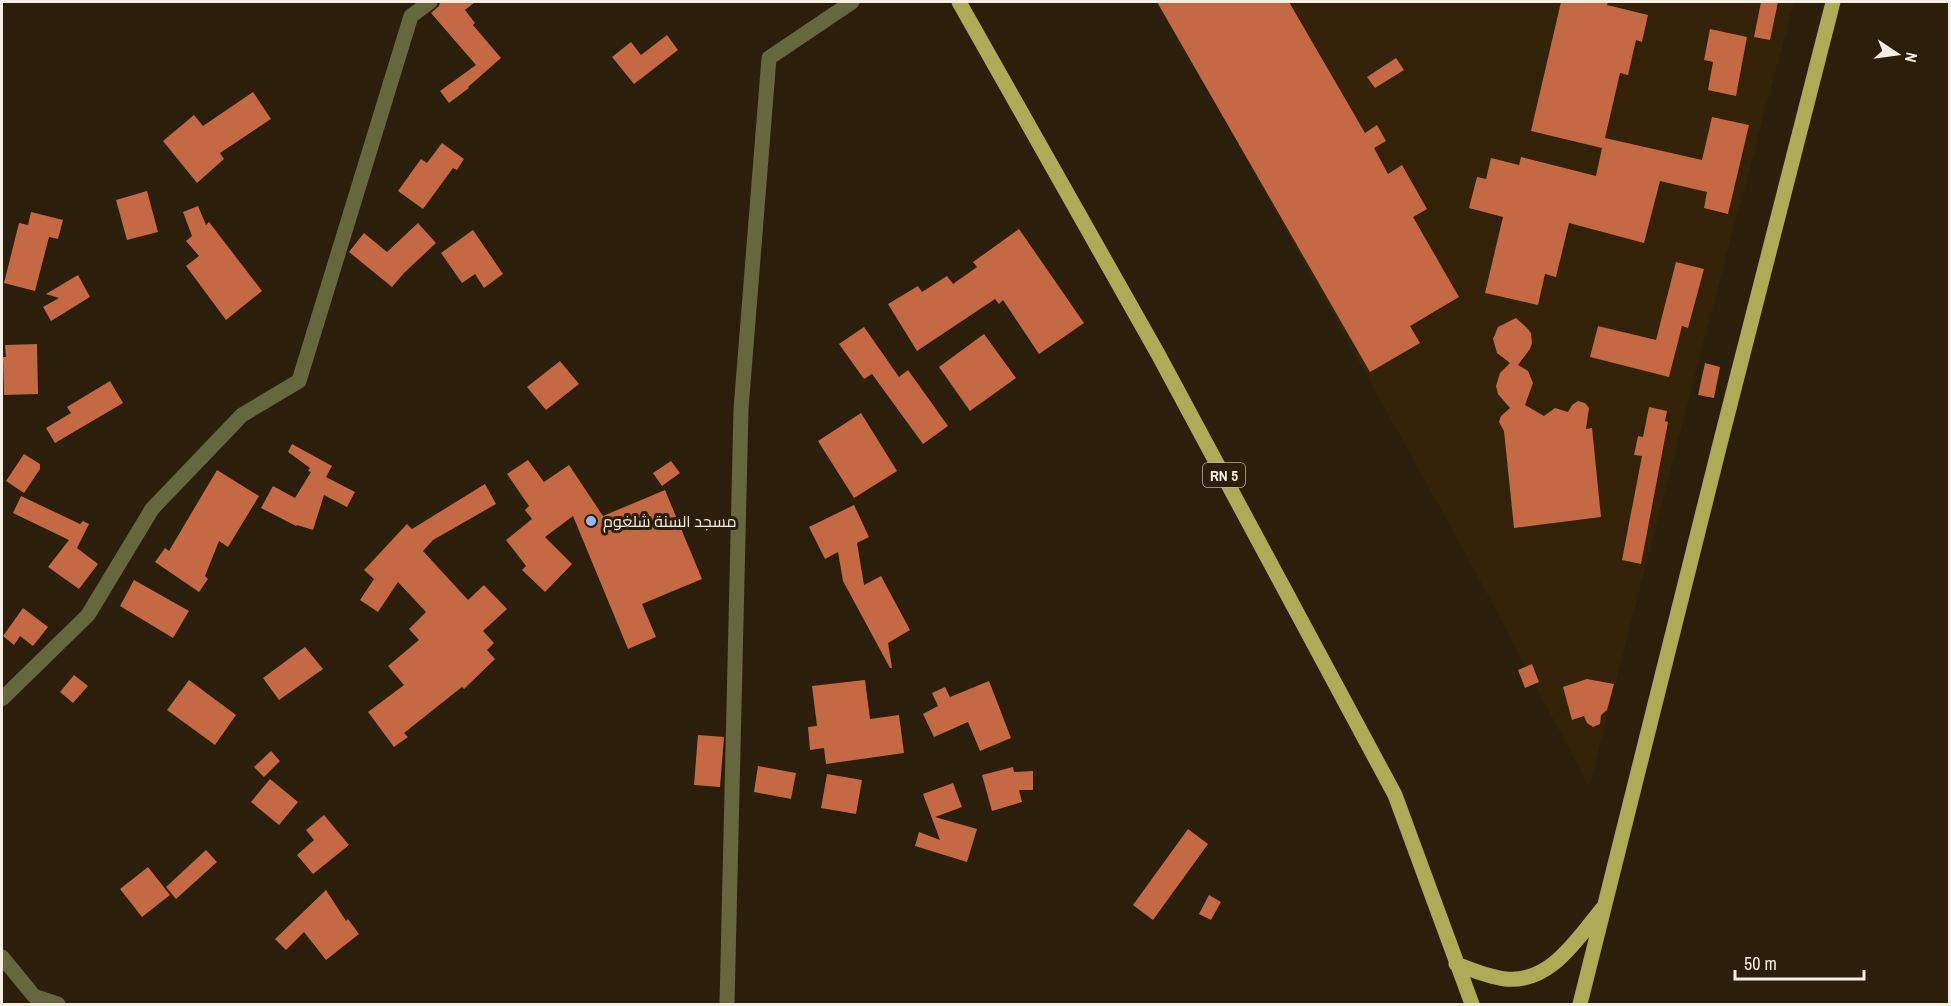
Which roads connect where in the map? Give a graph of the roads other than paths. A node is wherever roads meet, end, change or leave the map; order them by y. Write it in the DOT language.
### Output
graph roads {
  1 [pos="430,2"];
  2 [pos="852,2"];
  3 [pos="959,2"];
  4 [pos="1833,2"];
  5 [pos="2,699"];
  6 [pos="1606,903"];
  7 [pos="2,957"];
  8 [pos="1456,964"];
  9 [pos="58,1005"];
  10 [pos="727,1005"];
  11 [pos="1472,1005"];
  12 [pos="1580,1005"];
  1 -- 5 [label="street"];
  2 -- 10 [label="street"];
  3 -- 8 [label="main road, RN 5"];
  4 -- 6 [label="main road"];
  6 -- 8 [label="main road"];
  6 -- 12 [label="main road"];
  7 -- 9 [label="street"];
  8 -- 11 [label="main road, RN 5"];
}
